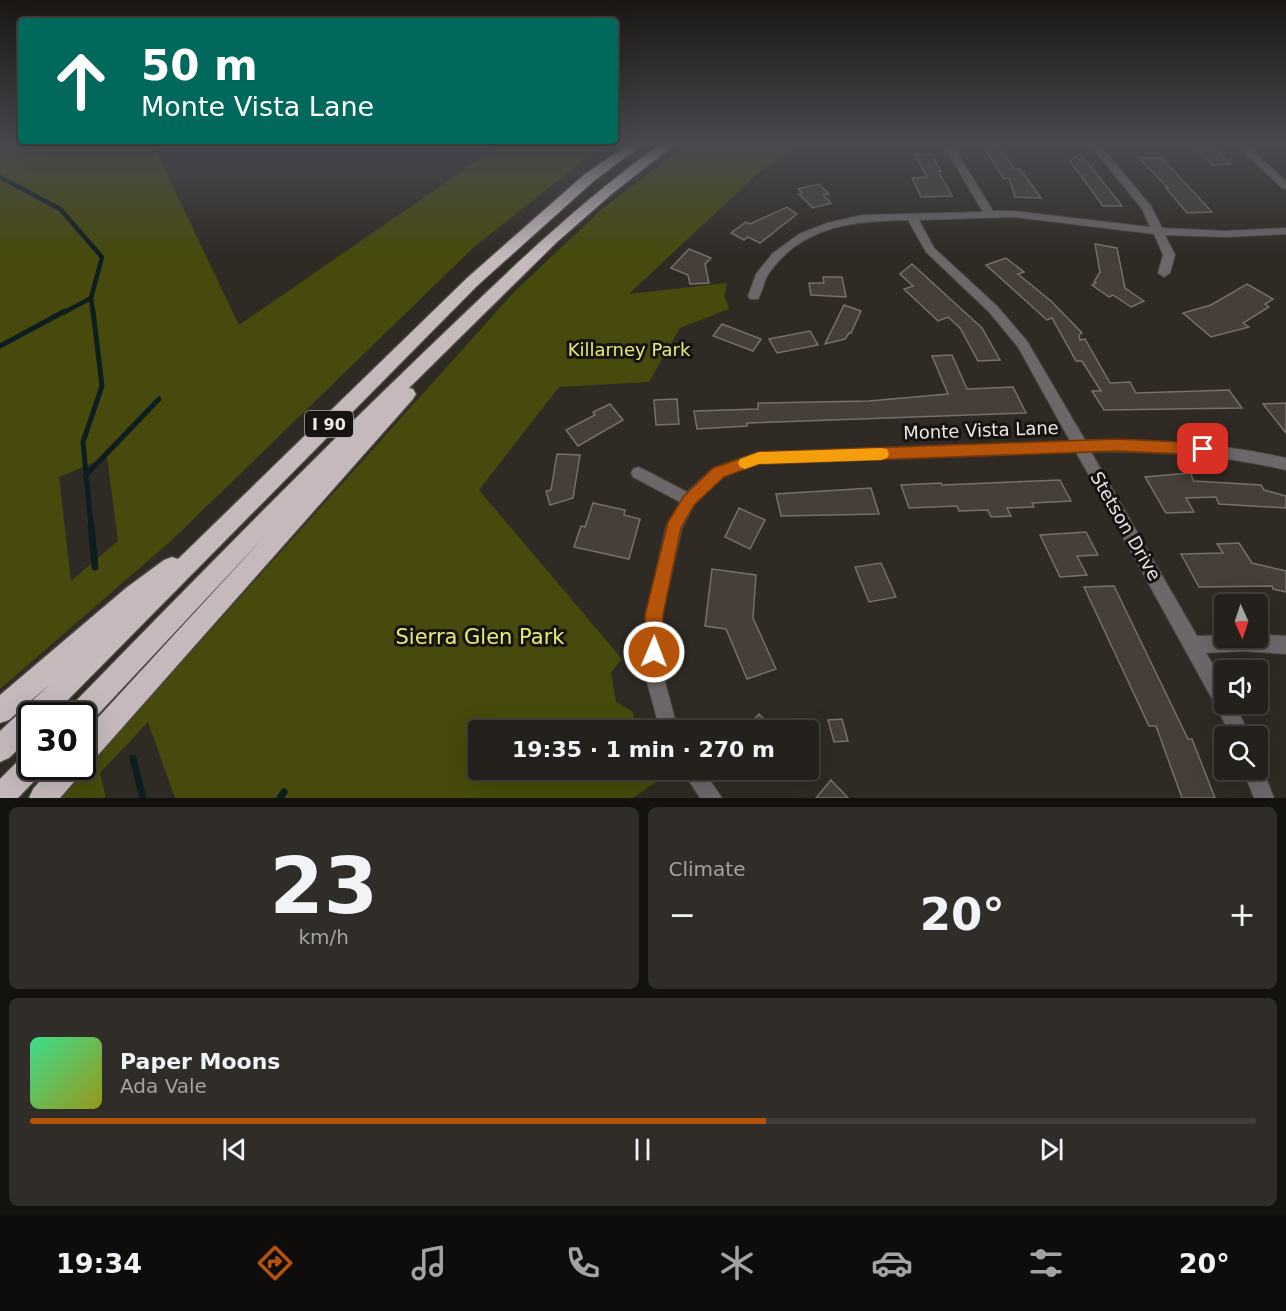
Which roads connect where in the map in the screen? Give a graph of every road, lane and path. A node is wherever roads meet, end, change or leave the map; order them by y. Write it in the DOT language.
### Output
graph roads {
  1 [pos="585,182"];
  2 [pos="621,182"];
  3 [pos="971,182"];
  4 [pos="1126,182"];
  5 [pos="989,213"];
  6 [pos="911,215"];
  7 [pos="1159,231"];
  8 [pos="1286,231"];
  9 [pos="522,267"];
  10 [pos="1164,273"];
  11 [pos="754,296"];
  12 [pos="1080,446"];
  13 [pos="1286,464"];
  14 [pos="638,472"];
  15 [pos="689,500"];
  16 [pos="219,533"];
  17 [pos="1193,645"];
  18 [pos="1286,645"];
  19 [pos="1214,682"];
  20 [pos="48,702"];
  21 [pos="92,702"];
  22 [pos="0,711"];
  23 [pos="666,720"];
  24 [pos="18,732"];
  25 [pos="96,739"];
  26 [pos="0,749"];
  27 [pos="18,779"];
  28 [pos="58,780"];
  29 [pos="699,780"];
  30 [pos="1257,780"];
  31 [pos="0,798"];
  32 [pos="42,798"];
  33 [pos="712,798"];
  34 [pos="1264,798"];
  1 -- 16 [label="highway, I 90"];
  2 -- 9 [label="highway, I 90"];
  3 -- 5 [label="street"];
  4 -- 7 [label="street"];
  5 -- 6 [label="street"];
  5 -- 7 [label="street"];
  6 -- 11 [label="street"];
  6 -- 12 [label="street, Stetson Drive"];
  7 -- 8 [label="street"];
  7 -- 10 [label="street"];
  9 -- 21 [label="highway, I 90"];
  9 -- 25 [label="highway, I 90"];
  12 -- 13 [label="street, Monte Vista Lane"];
  12 -- 15 [label="street, Monte Vista Lane"];
  12 -- 17 [label="street, Stetson Drive"];
  14 -- 15 [label="street"];
  15 -- 23 [label="street, Monte Vista Lane"];
  16 -- 20 [label="highway, I 90"];
  16 -- 22 [label="highway, I 90"];
  17 -- 18 [label="street"];
  17 -- 19 [label="street, Stetson Drive"];
  24 -- 26 [label="highway, I 90"];
  27 -- 31 [label="highway"];
  28 -- 32 [label="highway"];
  29 -- 33 [label="street"];
  30 -- 34 [label="street"];
}
